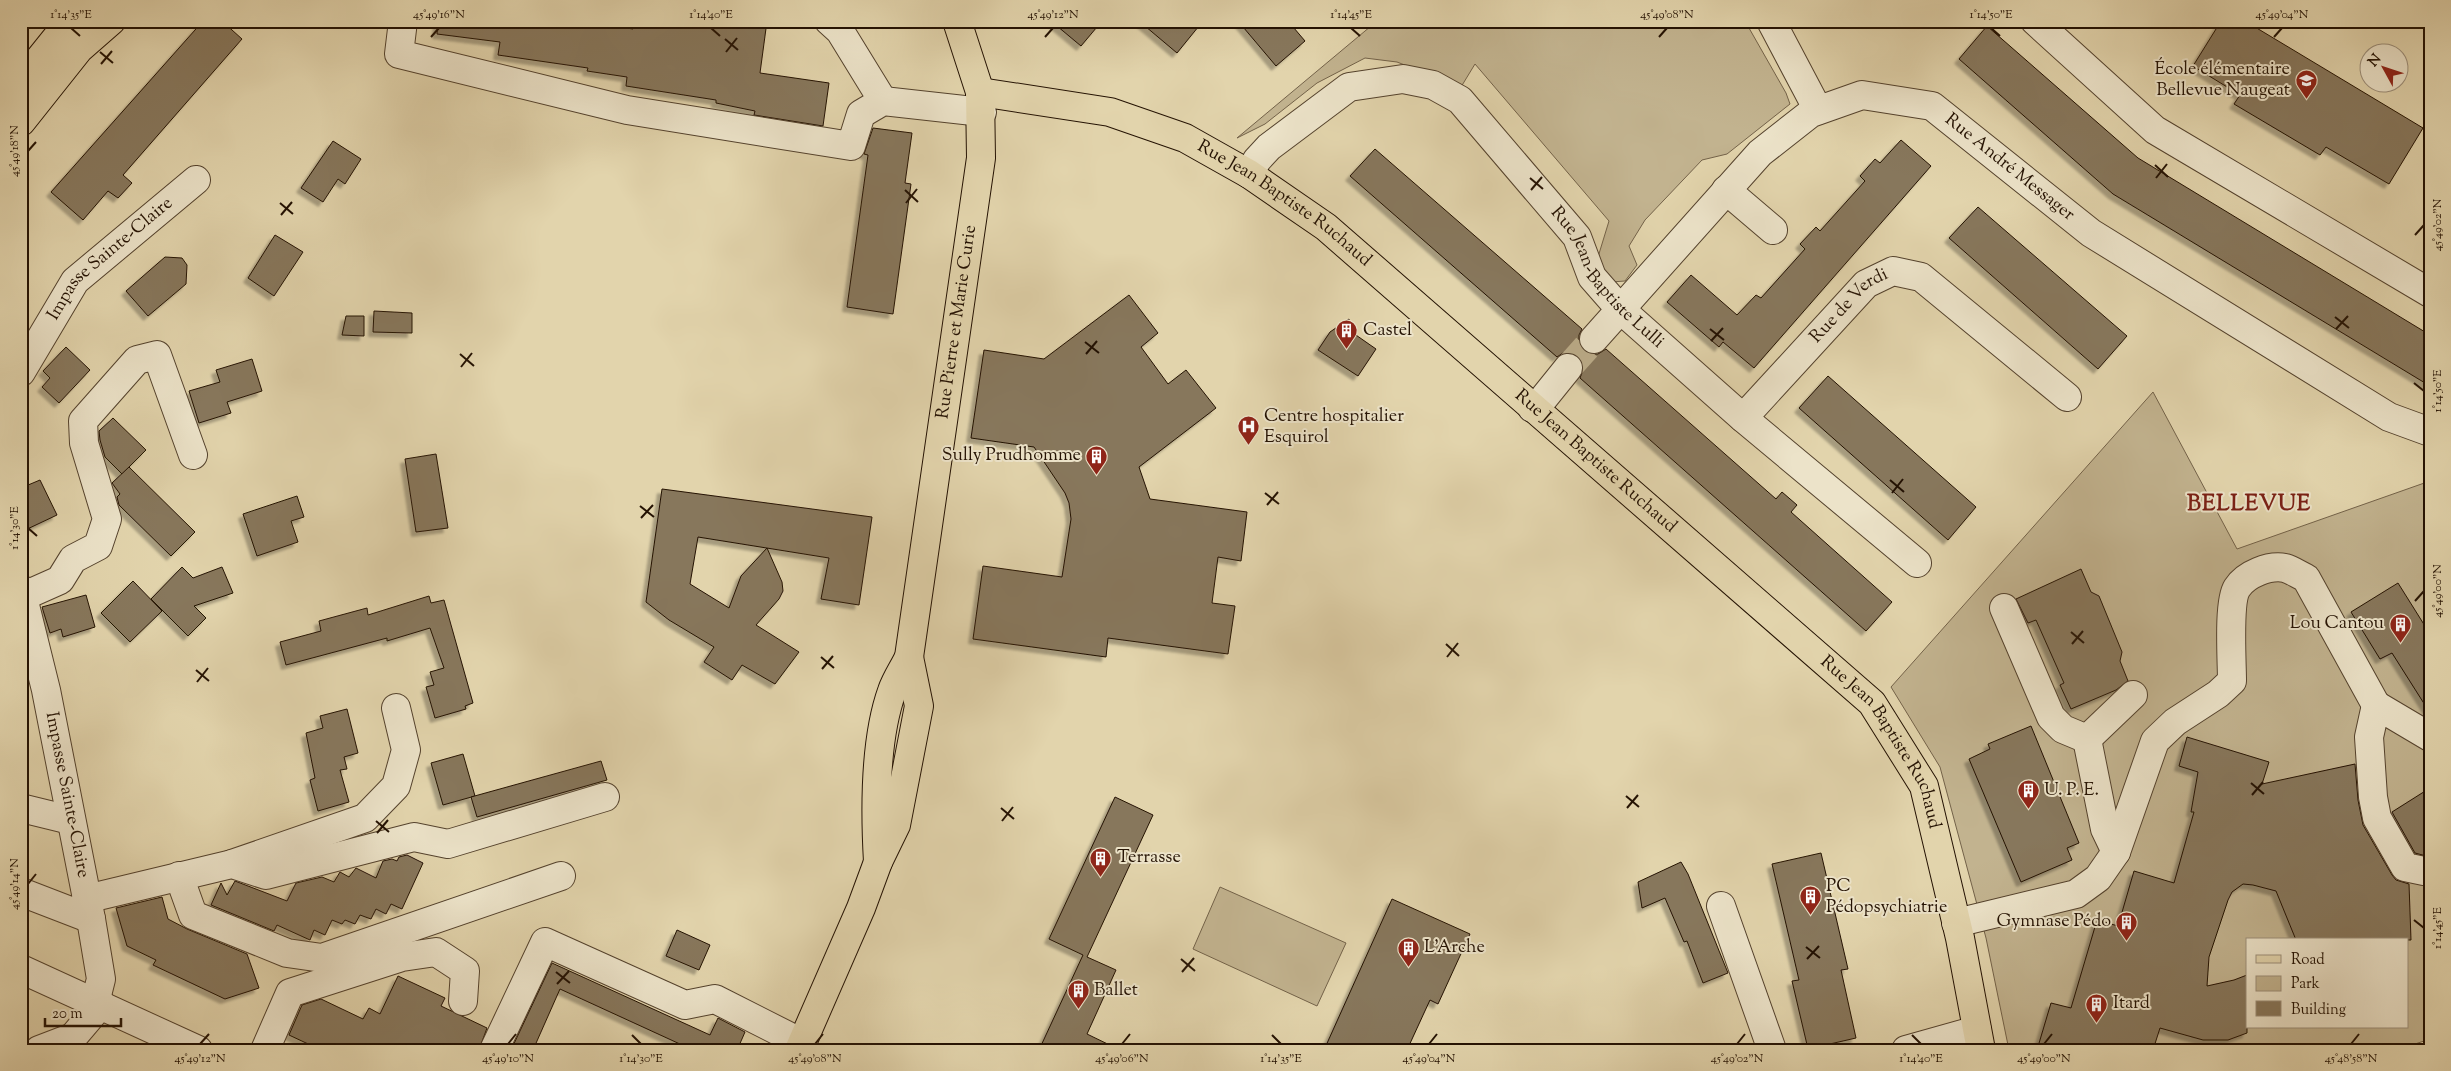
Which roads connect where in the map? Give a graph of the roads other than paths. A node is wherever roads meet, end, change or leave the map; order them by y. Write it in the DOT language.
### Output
graph roads {
  1 [pos="70,21"];
  2 [pos="110,21"];
  3 [pos="403,21"];
  4 [pos="830,21"];
  5 [pos="957,21"];
  6 [pos="1771,21"];
  7 [pos="2035,21"];
  8 [pos="21,82"];
  9 [pos="883,101"];
  10 [pos="981,102"];
  11 [pos="1818,110"];
  12 [pos="21,122"];
  13 [pos="1249,174"];
  14 [pos="196,180"];
  15 [pos="1726,190"];
  16 [pos="1774,230"];
  17 [pos="2430,293"];
  18 [pos="1620,309"];
  19 [pos="1594,339"];
  20 [pos="1568,368"];
  21 [pos="21,372"];
  22 [pos="2067,396"];
  23 [pos="1532,408"];
  24 [pos="1743,418"];
  25 [pos="2430,432"];
  26 [pos="193,454"];
  27 [pos="1917,563"];
  28 [pos="23,593"];
  29 [pos="2004,608"];
  30 [pos="21,678"];
  31 [pos="46,690"];
  32 [pos="2133,695"];
  33 [pos="2376,705"];
  34 [pos="396,708"];
  35 [pos="2430,737"];
  36 [pos="2087,739"];
  37 [pos="605,797"];
  38 [pos="21,808"];
  39 [pos="70,820"];
  40 [pos="2116,852"];
  41 [pos="232,864"];
  42 [pos="2424,870"];
  43 [pos="179,876"];
  44 [pos="561,876"];
  45 [pos="21,892"];
  46 [pos="1721,906"];
  47 [pos="88,909"];
  48 [pos="1956,923"];
  49 [pos="21,969"];
  50 [pos="463,1001"];
  51 [pos="97,1002"];
  52 [pos="1979,1040"];
  53 [pos="184,1047"];
  54 [pos="801,1047"];
  55 [pos="40,1050"];
  56 [pos="265,1050"];
  57 [pos="494,1050"];
  58 [pos="1772,1050"];
  59 [pos="1906,1050"];
  1 -- 8 [label="main road"];
  2 -- 12 [label="main road"];
  3 -- 9 [label="street"];
  4 -- 9 [label="street"];
  5 -- 10 [label="main road, Rue Pierre et Marie Curie"];
  6 -- 11 [label="street"];
  7 -- 17 [label="street"];
  9 -- 10 [label="street"];
  10 -- 13 [label="main road, Rue Jean Baptiste Ruchaud"];
  10 -- 54 [label="main road, Rue Pierre et Marie Curie"];
  11 -- 15 [label="street, Rue André Messager"];
  11 -- 25 [label="street, Rue André Messager"];
  13 -- 18 [label="street, Rue Jean-Baptiste Lulli"];
  13 -- 23 [label="main road, Rue Jean Baptiste Ruchaud"];
  14 -- 21 [label="street, Impasse Sainte-Claire"];
  15 -- 16 [label="street"];
  15 -- 18 [label="street, Rue André Messager"];
  18 -- 19 [label="street, Rue André Messager"];
  18 -- 24 [label="street, Rue Jean-Baptiste Lulli"];
  20 -- 23 [label="street"];
  22 -- 24 [label="street, Rue de Verdi"];
  23 -- 48 [label="main road, Rue Jean Baptiste Ruchaud"];
  24 -- 27 [label="street, Rue Jean-Baptiste Lulli"];
  26 -- 28 [label="street"];
  28 -- 31 [label="street, Impasse Sainte-Claire"];
  29 -- 36 [label="street"];
  30 -- 31 [label="street"];
  31 -- 39 [label="street, Impasse Sainte-Claire"];
  32 -- 36 [label="street"];
  33 -- 35 [label="street"];
  33 -- 40 [label="street"];
  33 -- 42 [label="street"];
  34 -- 41 [label="street"];
  36 -- 40 [label="street"];
  37 -- 41 [label="street"];
  38 -- 39 [label="street"];
  39 -- 47 [label="street, Impasse Sainte-Claire"];
  40 -- 48 [label="street"];
  41 -- 43 [label="street"];
  43 -- 44 [label="street"];
  43 -- 47 [label="street"];
  45 -- 47 [label="street"];
  46 -- 58 [label="street"];
  47 -- 51 [label="street, Impasse Sainte-Claire"];
  48 -- 52 [label="main road, Rue Jean Baptiste Ruchaud"];
  49 -- 51 [label="street"];
  50 -- 56 [label="street"];
  51 -- 53 [label="street"];
  51 -- 55 [label="street"];
  52 -- 59 [label="street"];
  54 -- 57 [label="street"];
}
